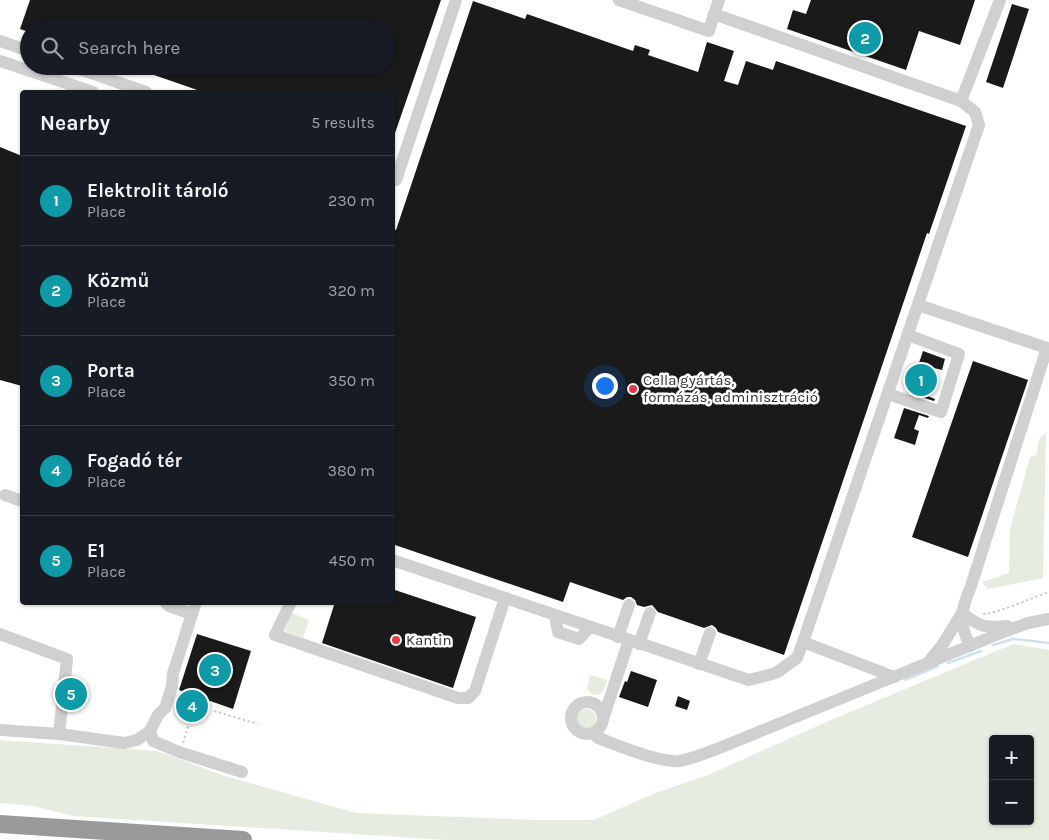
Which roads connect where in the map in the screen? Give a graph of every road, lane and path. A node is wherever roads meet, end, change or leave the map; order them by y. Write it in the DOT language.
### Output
graph roads {
  1 [pos="456,0"];
  2 [pos="619,0"];
  3 [pos="719,0"];
  4 [pos="1000,0"];
  5 [pos="714,14"];
  6 [pos="0,42"];
  7 [pos="20,48"];
  8 [pos="0,61"];
  9 [pos="20,68"];
  10 [pos="42,75"];
  11 [pos="97,75"];
  12 [pos="87,90"];
  13 [pos="140,90"];
  14 [pos="961,101"];
  15 [pos="395,180"];
  16 [pos="918,305"];
  17 [pos="908,335"];
  18 [pos="888,394"];
  19 [pos="5,495"];
  20 [pos="20,500"];
  21 [pos="395,561"];
  22 [pos="1049,592"];
  23 [pos="505,598"];
  24 [pos="168,605"];
  25 [pos="290,605"];
  26 [pos="628,605"];
  27 [pos="194,608"];
  28 [pos="650,613"];
  29 [pos="962,613"];
  30 [pos="982,614"];
  31 [pos="1049,619"];
  32 [pos="1028,623"];
  33 [pos="710,633"];
  34 [pos="0,634"];
  35 [pos="628,640"];
  36 [pos="803,642"];
  37 [pos="970,646"];
  38 [pos="699,664"];
  39 [pos="925,664"];
  40 [pos="894,677"];
  41 [pos="214,711"];
  42 [pos="191,718"];
  43 [pos="603,719"];
  44 [pos="258,724"];
  45 [pos="0,730"];
  46 [pos="150,730"];
  47 [pos="594,733"];
  48 [pos="59,734"];
  49 [pos="180,752"];
  50 [pos="242,772"];
  51 [pos="0,824"];
  52 [pos="243,840"];
  1 -- 15 [label="street"];
  2 -- 5 [label="street"];
  3 -- 5 [label="street"];
  4 -- 14 [label="street"];
  5 -- 14 [label="street"];
  6 -- 7 [label="street"];
  8 -- 9 [label="street"];
  10 -- 12 [label="street"];
  11 -- 13 [label="street"];
  14 -- 16 [label="street"];
  16 -- 17 [label="street"];
  16 -- 29 [label="street"];
  17 -- 18 [label="street"];
  17 -- 18 [label="street"];
  18 -- 36 [label="street"];
  19 -- 20 [label="street"];
  21 -- 23 [label="street"];
  22 -- 30 [label="path"];
  23 -- 25 [label="street"];
  23 -- 35 [label="street"];
  24 -- 27 [label="street"];
  26 -- 35 [label="street"];
  27 -- 46 [label="street"];
  28 -- 35 [label="street"];
  29 -- 32 [label="street"];
  29 -- 37 [label="street"];
  29 -- 39 [label="street"];
  31 -- 32 [label="street"];
  32 -- 37 [label="street"];
  33 -- 38 [label="street"];
  34 -- 48 [label="street"];
  35 -- 38 [label="street"];
  35 -- 43 [label="street"];
  36 -- 38 [label="street"];
  36 -- 40 [label="street"];
  37 -- 39 [label="street"];
  39 -- 40 [label="street"];
  40 -- 47 [label="street"];
  41 -- 44 [label="path"];
  42 -- 49 [label="path"];
  43 -- 47 [label="street"];
  43 -- 47 [label="street"];
  45 -- 48 [label="street"];
  46 -- 48 [label="street"];
  46 -- 49 [label="street"];
  49 -- 50 [label="street"];
  51 -- 52 [label="highway"];
}
